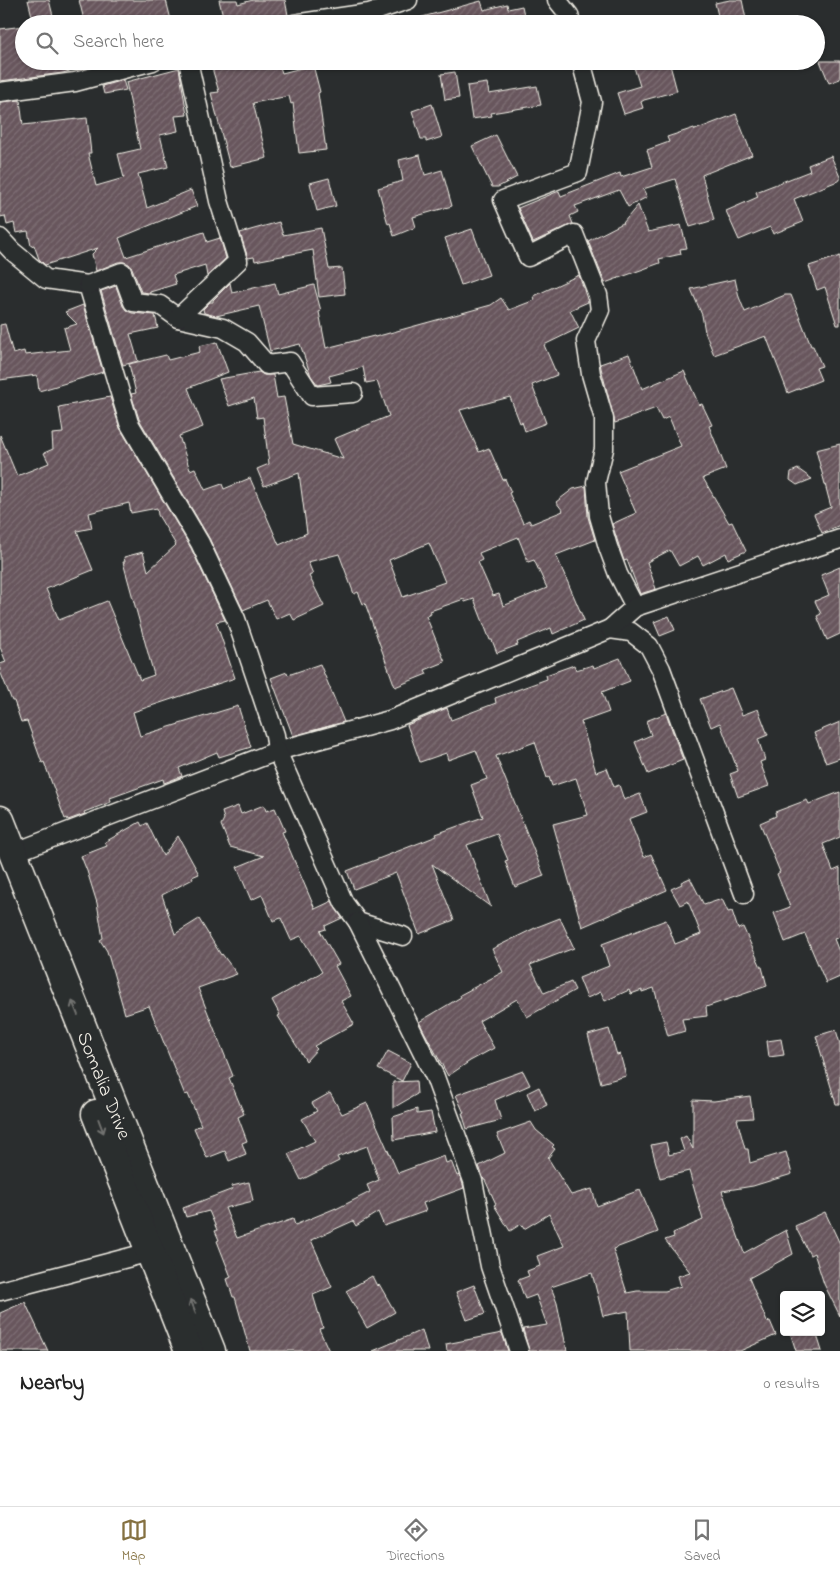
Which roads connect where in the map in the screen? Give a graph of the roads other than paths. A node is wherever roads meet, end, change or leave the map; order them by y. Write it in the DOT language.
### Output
graph roads {
  1 [pos="408,0"];
  2 [pos="557,0"];
  3 [pos="355,15"];
  4 [pos="569,15"];
  5 [pos="120,70"];
  6 [pos="190,70"];
  7 [pos="583,70"];
  8 [pos="0,92"];
  9 [pos="0,238"];
  10 [pos="88,285"];
  11 [pos="178,318"];
  12 [pos="353,393"];
  13 [pos="840,538"];
  14 [pos="635,607"];
  15 [pos="610,629"];
  16 [pos="276,751"];
  17 [pos="0,820"];
  18 [pos="6,860"];
  19 [pos="744,894"];
  20 [pos="358,922"];
  21 [pos="403,936"];
  22 [pos="150,1252"];
  23 [pos="0,1291"];
  24 [pos="189,1351"];
  25 [pos="211,1351"];
  26 [pos="519,1351"];
  1 -- 3 [label="street"];
  2 -- 4 [label="street"];
  5 -- 8 [label="street"];
  6 -- 11 [label="street"];
  7 -- 14 [label="street"];
  9 -- 10 [label="street"];
  10 -- 11 [label="street"];
  10 -- 16 [label="street"];
  11 -- 12 [label="street"];
  13 -- 14 [label="street"];
  14 -- 15 [label="street"];
  15 -- 16 [label="street"];
  15 -- 19 [label="street"];
  16 -- 18 [label="street"];
  16 -- 20 [label="street"];
  17 -- 18 [label="main road, Somalia Drive"];
  18 -- 22 [label="main road, Somalia Drive, one-way"];
  25 -- 18 [label="main road, Somalia Drive, one-way"];
  20 -- 21 [label="street"];
  20 -- 26 [label="street"];
  22 -- 23 [label="street"];
  22 -- 24 [label="main road, Somalia Drive"];
}
